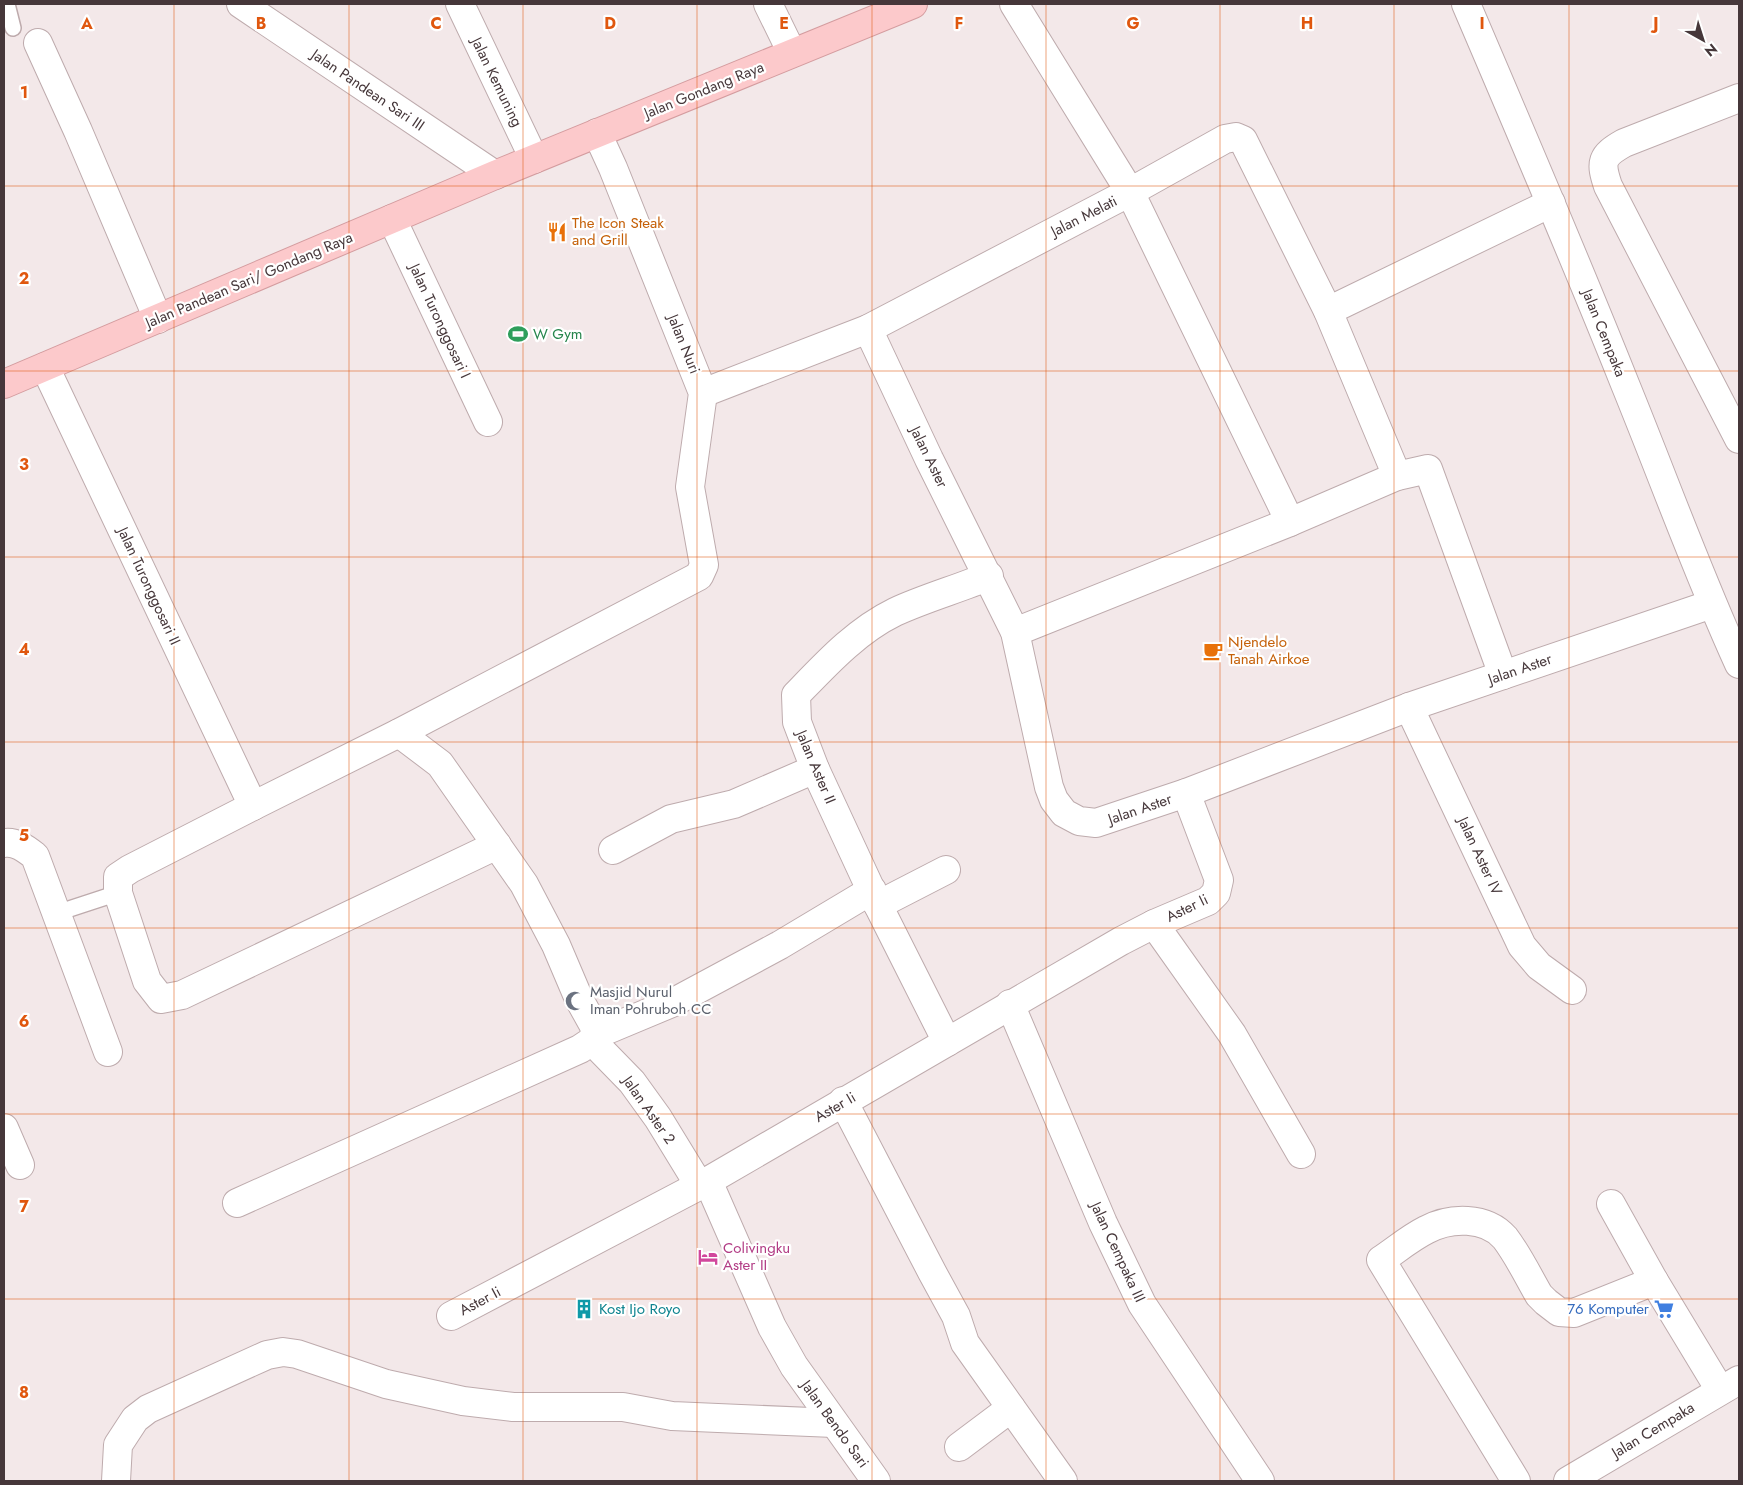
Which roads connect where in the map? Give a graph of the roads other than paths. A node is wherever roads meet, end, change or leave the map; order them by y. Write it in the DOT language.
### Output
graph roads {
  1 [pos="7,4"];
  2 [pos="241,4"];
  3 [pos="460,4"];
  4 [pos="768,4"];
  5 [pos="913,4"];
  6 [pos="1014,4"];
  7 [pos="1466,4"];
  8 [pos="13,28"];
  9 [pos="38,44"];
  10 [pos="792,53"];
  11 [pos="1739,98"];
  12 [pos="597,134"];
  13 [pos="534,160"];
  14 [pos="495,175"];
  15 [pos="1130,192"];
  16 [pos="1551,203"];
  17 [pos="392,219"];
  18 [pos="1328,311"];
  19 [pos="158,319"];
  20 [pos="868,329"];
  21 [pos="45,367"];
  22 [pos="4,384"];
  23 [pos="703,392"];
  24 [pos="488,422"];
  25 [pos="1739,438"];
  26 [pos="1397,476"];
  27 [pos="1290,522"];
  28 [pos="988,576"];
  29 [pos="1712,604"];
  30 [pos="1016,632"];
  31 [pos="1739,664"];
  32 [pos="1504,675"];
  33 [pos="1409,706"];
  34 [pos="399,733"];
  35 [pos="815,769"];
  36 [pos="1186,793"];
  37 [pos="253,806"];
  38 [pos="4,842"];
  39 [pos="497,845"];
  40 [pos="613,850"];
  41 [pos="946,870"];
  42 [pos="118,893"];
  43 [pos="875,898"];
  44 [pos="57,913"];
  45 [pos="1154,924"];
  46 [pos="1572,990"];
  47 [pos="1010,1004"];
  48 [pos="593,1038"];
  49 [pos="947,1042"];
  50 [pos="108,1052"];
  51 [pos="843,1101"];
  52 [pos="4,1128"];
  53 [pos="1302,1154"];
  54 [pos="20,1165"];
  55 [pos="703,1183"];
  56 [pos="237,1203"];
  57 [pos="1611,1204"];
  58 [pos="1654,1281"];
  59 [pos="451,1316"];
  60 [pos="772,1327"];
  61 [pos="1730,1385"];
  62 [pos="1011,1408"];
  63 [pos="834,1423"];
  64 [pos="959,1447"];
  65 [pos="116,1481"];
  66 [pos="876,1481"];
  67 [pos="1063,1481"];
  68 [pos="1260,1481"];
  69 [pos="1516,1481"];
  70 [pos="1568,1481"];
  1 -- 8 [label="lane"];
  2 -- 14 [label="street, Jalan Pandean Sari III"];
  3 -- 13 [label="street, Jalan Kemuning"];
  4 -- 10 [label="street"];
  5 -- 10 [label="main road, Jalan Gondang Raya"];
  6 -- 15 [label="street, Jalan Melati"];
  7 -- 16 [label="street, Jalan Cempaka"];
  9 -- 19 [label="street"];
  10 -- 12 [label="main road, Jalan Gondang Raya"];
  11 -- 25 [label="street"];
  12 -- 13 [label="main road, Jalan Gondang Raya"];
  12 -- 23 [label="street, Jalan Nuri"];
  13 -- 14 [label="main road, Jalan Gondang Raya"];
  14 -- 17 [label="main road, Jalan Pandean Sari/ Gondang Raya"];
  15 -- 18 [label="street"];
  15 -- 20 [label="street, Jalan Melati"];
  15 -- 27 [label="street"];
  16 -- 18 [label="street"];
  16 -- 29 [label="street, Jalan Cempaka"];
  17 -- 19 [label="main road, Jalan Pandean Sari/ Gondang Raya"];
  17 -- 24 [label="street, Jalan Turonggosari I"];
  18 -- 26 [label="street"];
  19 -- 21 [label="main road, Jalan Pandean Sari/ Gondang Raya"];
  20 -- 23 [label="street, Jalan Nuri"];
  20 -- 28 [label="street, Jalan Aster"];
  21 -- 22 [label="main road, Jalan Pandean Sari/ Gondang Raya"];
  21 -- 37 [label="street, Jalan Turonggosari II"];
  23 -- 34 [label="street"];
  26 -- 27 [label="street"];
  26 -- 32 [label="street"];
  27 -- 30 [label="street"];
  28 -- 30 [label="street, Jalan Aster"];
  28 -- 35 [label="street, Jalan Aster II"];
  29 -- 31 [label="street, Jalan Cempaka"];
  29 -- 32 [label="street, Jalan Aster"];
  30 -- 36 [label="street, Jalan Aster"];
  32 -- 33 [label="street, Jalan Aster"];
  33 -- 36 [label="street, Jalan Aster"];
  33 -- 46 [label="street, Jalan Aster IV"];
  34 -- 37 [label="street"];
  34 -- 39 [label="street"];
  35 -- 40 [label="street"];
  35 -- 43 [label="street, Jalan Aster II"];
  36 -- 45 [label="street, Aster Ii"];
  37 -- 42 [label="street"];
  38 -- 44 [label="street"];
  39 -- 42 [label="street"];
  39 -- 48 [label="street"];
  41 -- 43 [label="street"];
  42 -- 44 [label="lane"];
  43 -- 48 [label="street"];
  43 -- 49 [label="street, Jalan Aster II"];
  44 -- 50 [label="street"];
  45 -- 47 [label="street, Aster Ii"];
  45 -- 53 [label="street"];
  47 -- 49 [label="street, Aster Ii"];
  47 -- 68 [label="street, Jalan Cempaka III"];
  48 -- 55 [label="street, Jalan Aster 2"];
  48 -- 56 [label="street"];
  49 -- 51 [label="street, Aster Ii"];
  51 -- 55 [label="street, Aster Ii"];
  51 -- 62 [label="street"];
  52 -- 54 [label="street"];
  55 -- 59 [label="street, Aster Ii"];
  55 -- 60 [label="street, Jalan Aster 2"];
  57 -- 58 [label="street"];
  58 -- 61 [label="street"];
  58 -- 69 [label="street"];
  60 -- 63 [label="street, Jalan Bendo Sari"];
  61 -- 70 [label="street, Jalan Cempaka"];
  62 -- 64 [label="street"];
  62 -- 67 [label="street"];
  63 -- 65 [label="street"];
  63 -- 66 [label="street, Jalan Bendo Sari"];
}
